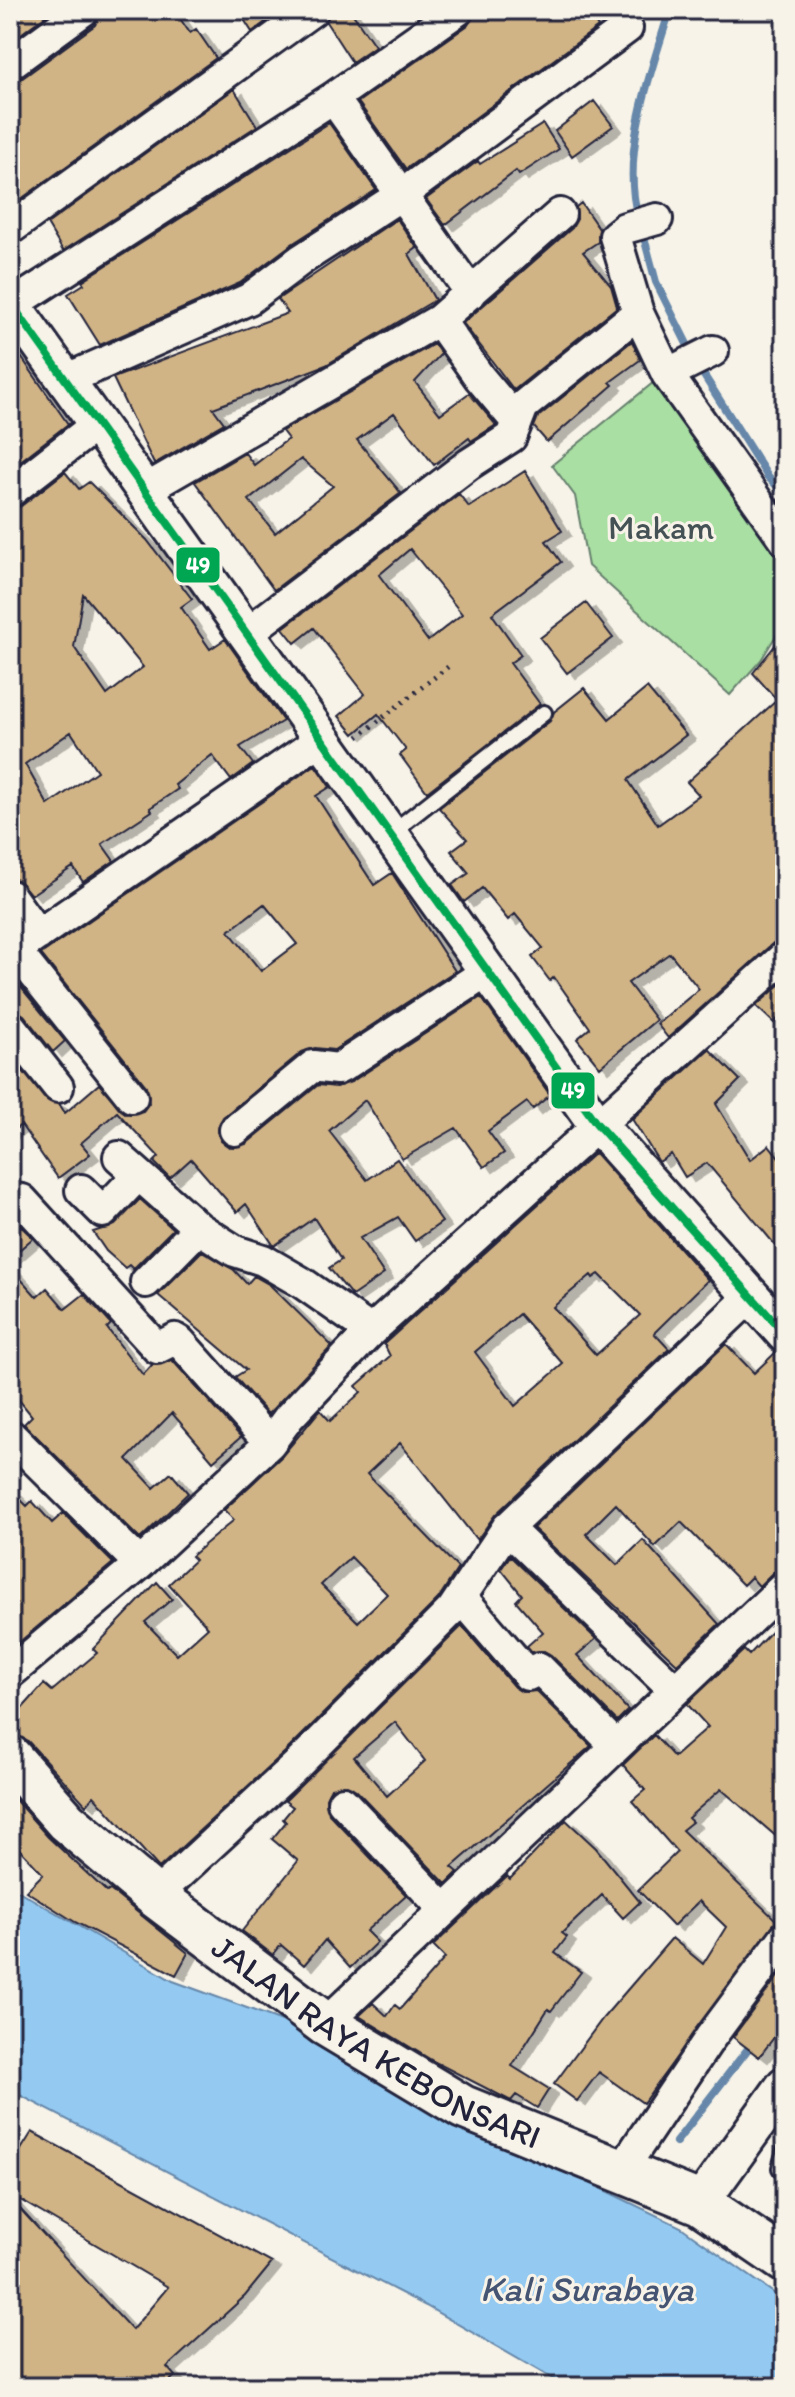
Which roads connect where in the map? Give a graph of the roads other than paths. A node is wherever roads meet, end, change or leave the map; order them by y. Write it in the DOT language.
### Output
graph roads {
  1 [pos="84,10"];
  2 [pos="313,10"];
  3 [pos="458,10"];
  4 [pos="627,28"];
  5 [pos="10,64"];
  6 [pos="333,98"];
  7 [pos="404,193"];
  8 [pos="560,214"];
  9 [pos="641,223"];
  10 [pos="10,229"];
  11 [pos="471,293"];
  12 [pos="11,304"];
  13 [pos="638,313"];
  14 [pos="439,320"];
  15 [pos="65,380"];
  16 [pos="517,422"];
  17 [pos="96,425"];
  18 [pos="143,491"];
  19 [pos="10,492"];
  20 [pos="785,540"];
  21 [pos="247,633"];
  22 [pos="544,713"];
  23 [pos="326,748"];
  24 [pos="387,836"];
  25 [pos="10,896"];
  26 [pos="21,946"];
  27 [pos="785,956"];
  28 [pos="485,973"];
  29 [pos="10,1026"];
  30 [pos="58,1087"];
  31 [pos="132,1097"];
  32 [pos="596,1123"];
  33 [pos="235,1130"];
  34 [pos="81,1190"];
  35 [pos="10,1198"];
  36 [pos="199,1228"];
  37 [pos="146,1282"];
  38 [pos="751,1296"];
  39 [pos="371,1331"];
  40 [pos="785,1334"];
  41 [pos="10,1435"];
  42 [pos="270,1443"];
  43 [pos="507,1528"];
  44 [pos="140,1564"];
  45 [pos="785,1586"];
  46 [pos="461,1597"];
  47 [pos="10,1673"];
  48 [pos="675,1690"];
  49 [pos="616,1746"];
  50 [pos="10,1757"];
  51 [pos="343,1802"];
  52 [pos="155,1896"];
  53 [pos="443,1908"];
  54 [pos="785,1937"];
  55 [pos="325,2024"];
  56 [pos="785,2085"];
  57 [pos="785,2150"];
  58 [pos="621,2171"];
  59 [pos="785,2175"];
  60 [pos="700,2203"];
  61 [pos="785,2261"];
  1 -- 5 [label="street"];
  2 -- 10 [label="street"];
  3 -- 6 [label="street"];
  4 -- 7 [label="street"];
  6 -- 7 [label="street"];
  6 -- 12 [label="street"];
  7 -- 11 [label="street"];
  7 -- 15 [label="street"];
  8 -- 11 [label="street"];
  9 -- 13 [label="street"];
  11 -- 14 [label="street"];
  12 -- 15 [label="street"];
  13 -- 16 [label="street"];
  13 -- 20 [label="street"];
  14 -- 16 [label="street"];
  14 -- 18 [label="street"];
  15 -- 17 [label="street"];
  16 -- 21 [label="street"];
  17 -- 18 [label="street"];
  17 -- 19 [label="street"];
  18 -- 21 [label="street"];
  21 -- 23 [label="street"];
  22 -- 24 [label="lane"];
  23 -- 24 [label="street"];
  23 -- 26 [label="street"];
  24 -- 28 [label="street"];
  25 -- 26 [label="street"];
  26 -- 31 [label="street"];
  27 -- 32 [label="street"];
  28 -- 32 [label="street"];
  28 -- 33 [label="street"];
  29 -- 30 [label="street"];
  32 -- 38 [label="street"];
  32 -- 39 [label="street"];
  34 -- 36 [label="street"];
  35 -- 42 [label="street"];
  36 -- 37 [label="street"];
  36 -- 39 [label="street"];
  38 -- 40 [label="street"];
  38 -- 43 [label="street"];
  39 -- 42 [label="street"];
  41 -- 44 [label="street"];
  42 -- 44 [label="street"];
  43 -- 46 [label="street"];
  43 -- 48 [label="street"];
  44 -- 47 [label="street"];
  45 -- 48 [label="street"];
  46 -- 49 [label="street"];
  46 -- 52 [label="street"];
  48 -- 49 [label="street"];
  49 -- 53 [label="street"];
  50 -- 52 [label="main road, JALAN RAYA KEBONSARI"];
  51 -- 53 [label="street"];
  52 -- 55 [label="main road, JALAN RAYA KEBONSARI"];
  53 -- 55 [label="street"];
  54 -- 58 [label="street"];
  55 -- 58 [label="main road, JALAN RAYA KEBONSARI"];
  56 -- 60 [label="street"];
  57 -- 59 [label="lane"];
  58 -- 60 [label="main road, JALAN RAYA KEBONSARI"];
  60 -- 61 [label="main road, JALAN RAYA KEBONSARI"];
}
